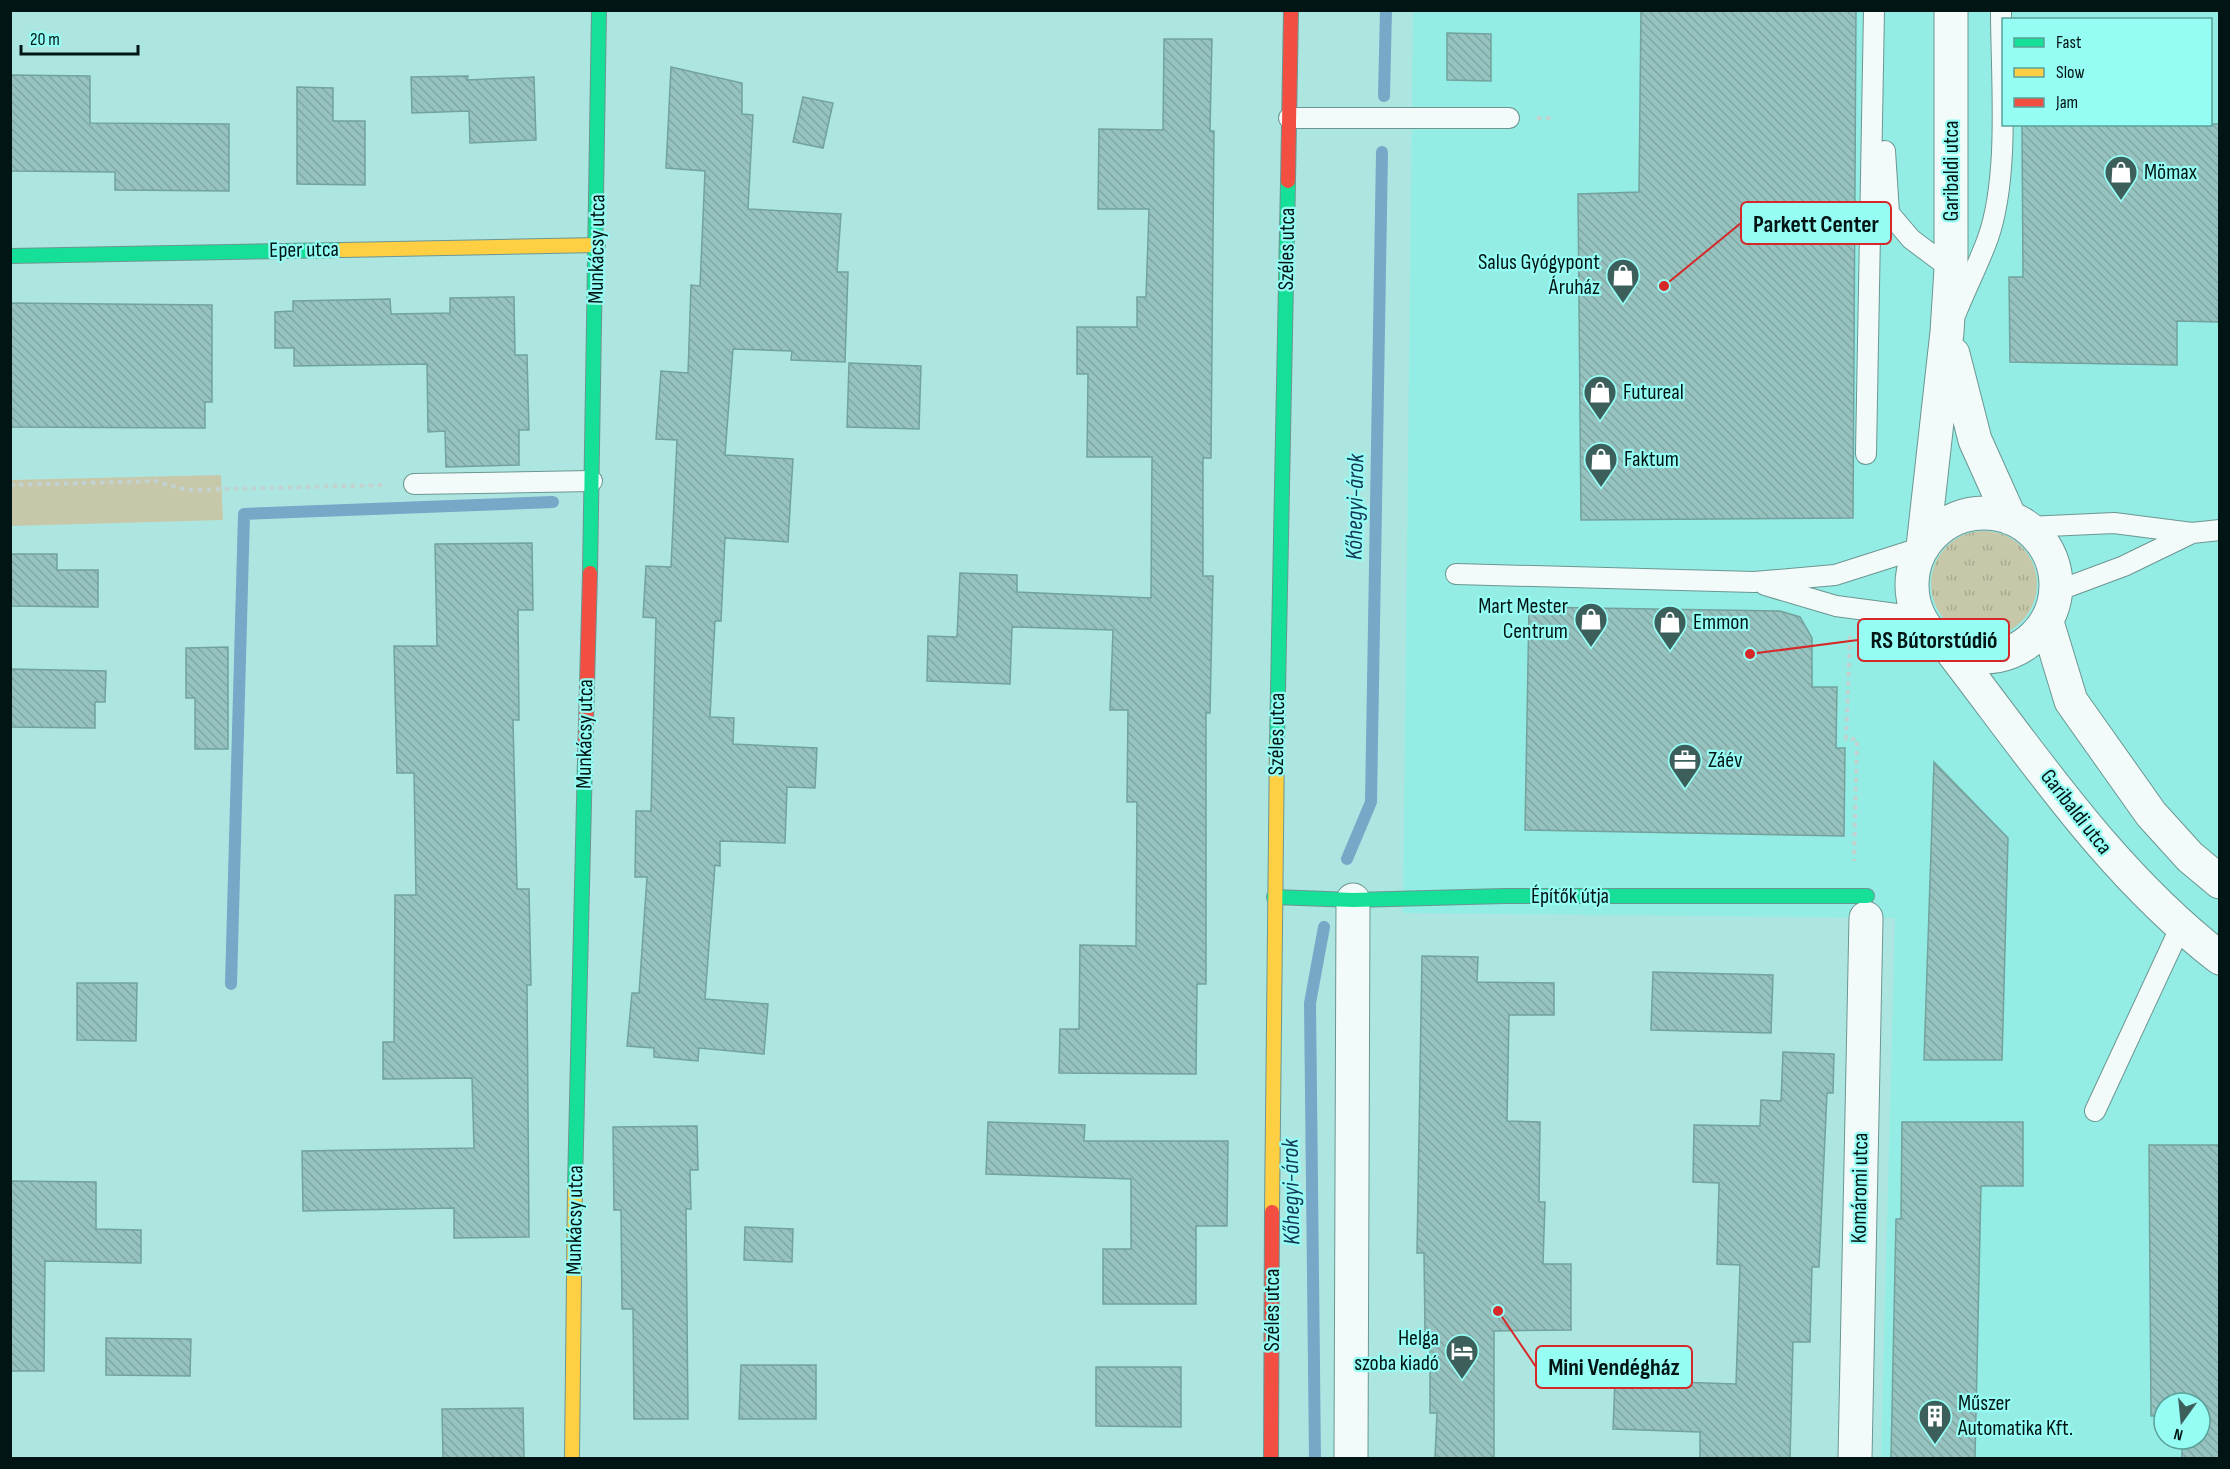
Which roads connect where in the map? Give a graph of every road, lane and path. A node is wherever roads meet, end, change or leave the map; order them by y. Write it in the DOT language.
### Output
graph roads {
  1 [pos="599,10"];
  2 [pos="1292,10"];
  3 [pos="1874,10"];
  4 [pos="1887,10"];
  5 [pos="1951,10"];
  6 [pos="2001,10"];
  7 [pos="1289,118"];
  8 [pos="1509,118"];
  9 [pos="598,245"];
  10 [pos="10,256"];
  11 [pos="1952,269"];
  12 [pos="1947,332"];
  13 [pos="1866,454"];
  14 [pos="592,481"];
  15 [pos="414,484"];
  16 [pos="10,485"];
  17 [pos="2018,522"];
  18 [pos="2220,530"];
  19 [pos="2192,533"];
  20 [pos="1923,547"];
  21 [pos="1456,574"];
  22 [pos="1754,582"];
  23 [pos="2052,607"];
  24 [pos="1851,608"];
  25 [pos="1919,617"];
  26 [pos="1950,649"];
  27 [pos="2220,882"];
  28 [pos="1274,897"];
  29 [pos="1353,900"];
  30 [pos="1862,904"];
  31 [pos="2180,928"];
  32 [pos="2220,958"];
  33 [pos="2095,1111"];
  34 [pos="572,1458"];
  35 [pos="1271,1458"];
  36 [pos="1351,1458"];
  37 [pos="1855,1458"];
  1 -- 9 [label="street, Munkácsy utca"];
  2 -- 7 [label="street, Széles utca"];
  3 -- 13 [label="lane"];
  4 -- 11 [label="lane"];
  5 -- 11 [label="street, Garibaldi utca"];
  6 -- 12 [label="lane"];
  7 -- 8 [label="lane"];
  7 -- 28 [label="street, Széles utca"];
  9 -- 10 [label="street, Eper utca"];
  9 -- 14 [label="street, Munkácsy utca"];
  11 -- 12 [label="street, Garibaldi utca"];
  12 -- 17 [label="street, Garibaldi utca"];
  12 -- 20 [label="street, Garibaldi utca"];
  14 -- 15 [label="lane"];
  14 -- 34 [label="street, Munkácsy utca"];
  15 -- 16 [label="path"];
  17 -- 19 [label="lane"];
  17 -- 20 [label="street"];
  17 -- 23 [label="street"];
  18 -- 19 [label="lane"];
  19 -- 23 [label="lane"];
  20 -- 22 [label="lane"];
  20 -- 25 [label="street"];
  21 -- 22 [label="lane"];
  22 -- 24 [label="lane"];
  23 -- 26 [label="street"];
  23 -- 27 [label="street"];
  24 -- 25 [label="lane"];
  24 -- 30 [label="path"];
  25 -- 26 [label="street"];
  26 -- 31 [label="street, Garibaldi utca"];
  28 -- 29 [label="street, Építők útja"];
  28 -- 35 [label="street, Széles utca"];
  29 -- 30 [label="street, Építők útja"];
  29 -- 36 [label="street"];
  30 -- 37 [label="street, Komáromi utca"];
  31 -- 32 [label="street, Garibaldi utca"];
  31 -- 33 [label="lane"];
}
